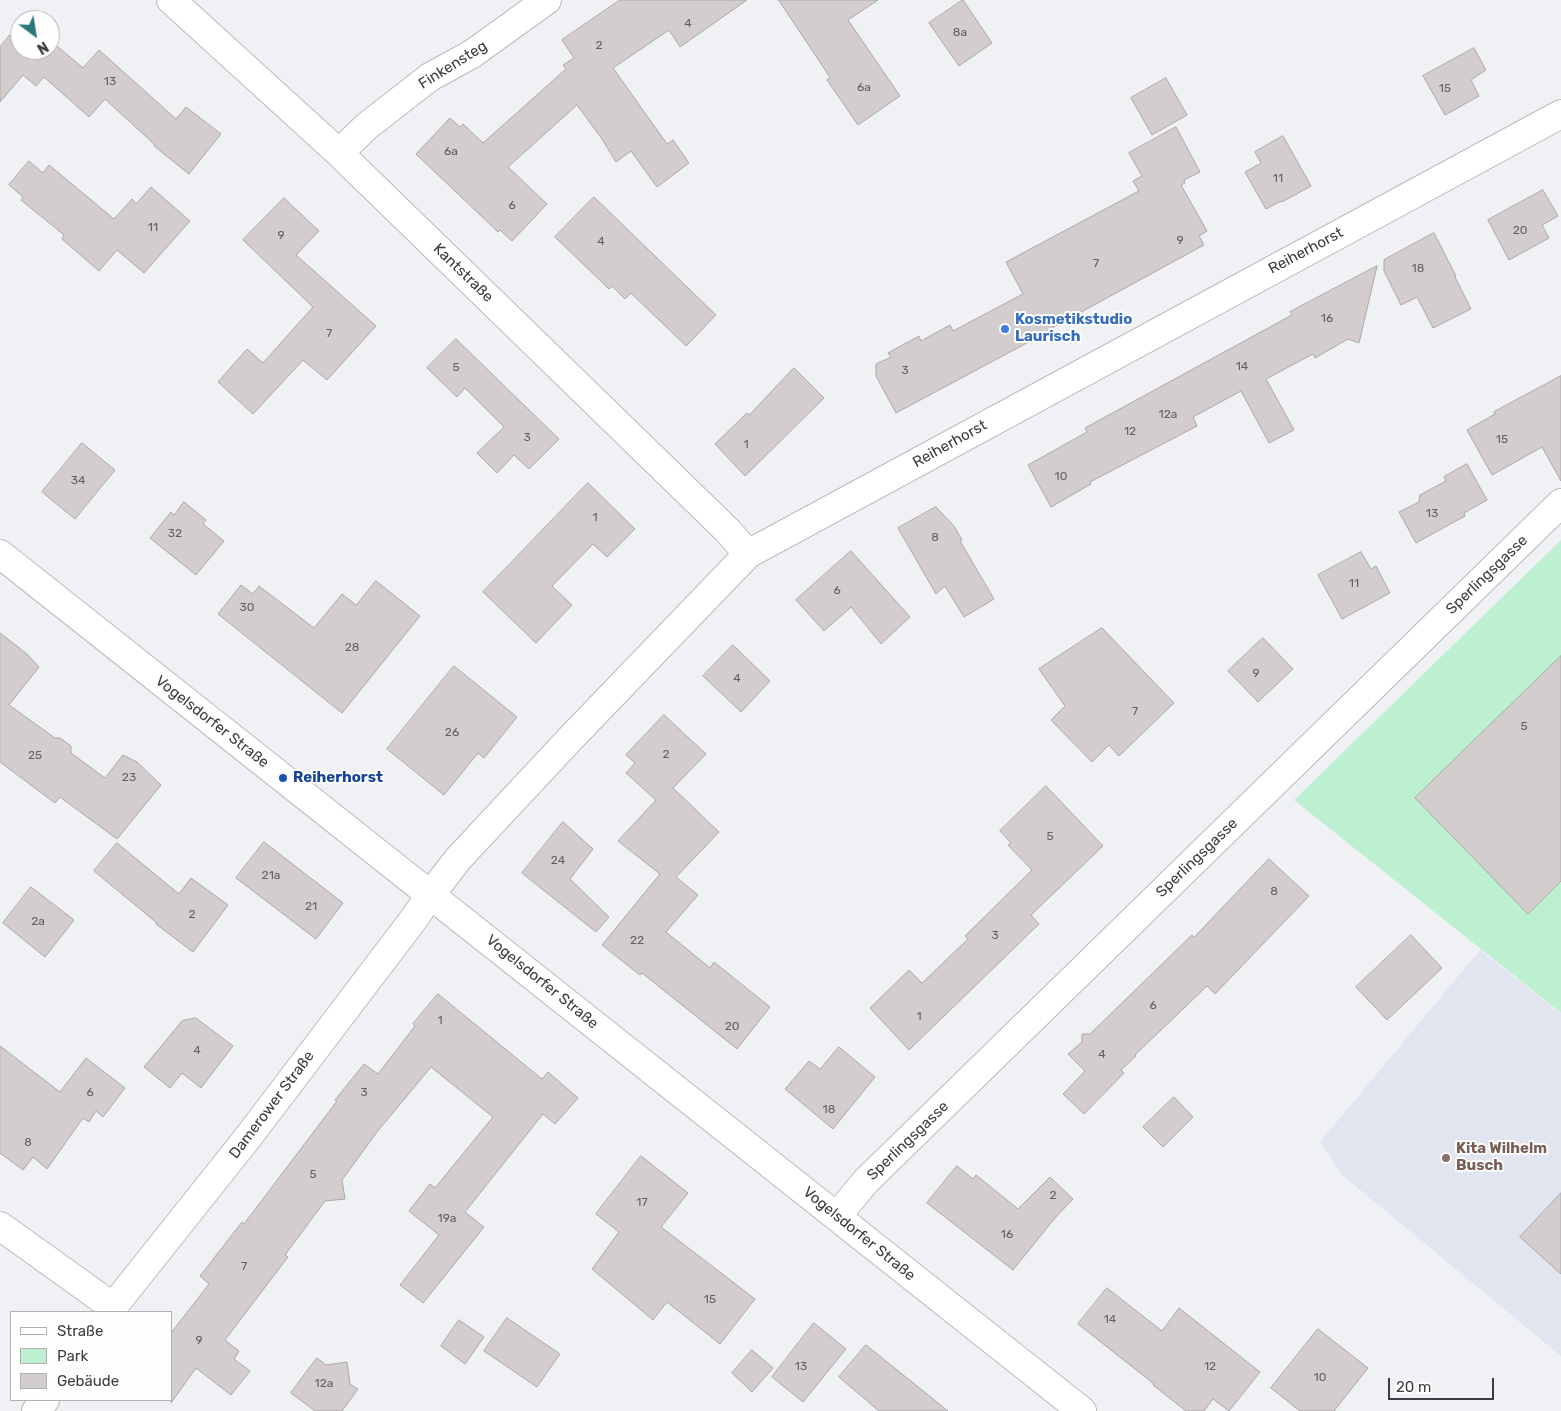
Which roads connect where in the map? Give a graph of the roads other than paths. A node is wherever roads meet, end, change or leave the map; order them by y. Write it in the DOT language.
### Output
graph roads {
  1 [pos="171,0"];
  2 [pos="547,0"];
  3 [pos="1561,114"];
  4 [pos="339,153"];
  5 [pos="1561,503"];
  6 [pos="0,554"];
  7 [pos="748,554"];
  8 [pos="430,894"];
  9 [pos="837,1216"];
  10 [pos="0,1226"];
  11 [pos="111,1310"];
  12 [pos="44,1401"];
  13 [pos="36,1411"];
  14 [pos="1082,1411"];
  1 -- 4 [label="street, Kantstraße"];
  2 -- 4 [label="street, Finkensteg"];
  3 -- 7 [label="street, Reiherhorst"];
  4 -- 7 [label="street, Kantstraße"];
  5 -- 9 [label="street, Sperlingsgasse"];
  6 -- 8 [label="street, Vogelsdorfer Straße"];
  7 -- 8 [label="street, Reiherhorst"];
  8 -- 9 [label="street, Vogelsdorfer Straße"];
  8 -- 11 [label="street, Damerower Straße"];
  9 -- 14 [label="street, Vogelsdorfer Straße"];
  10 -- 11 [label="street"];
  12 -- 13 [label="street"];
}
